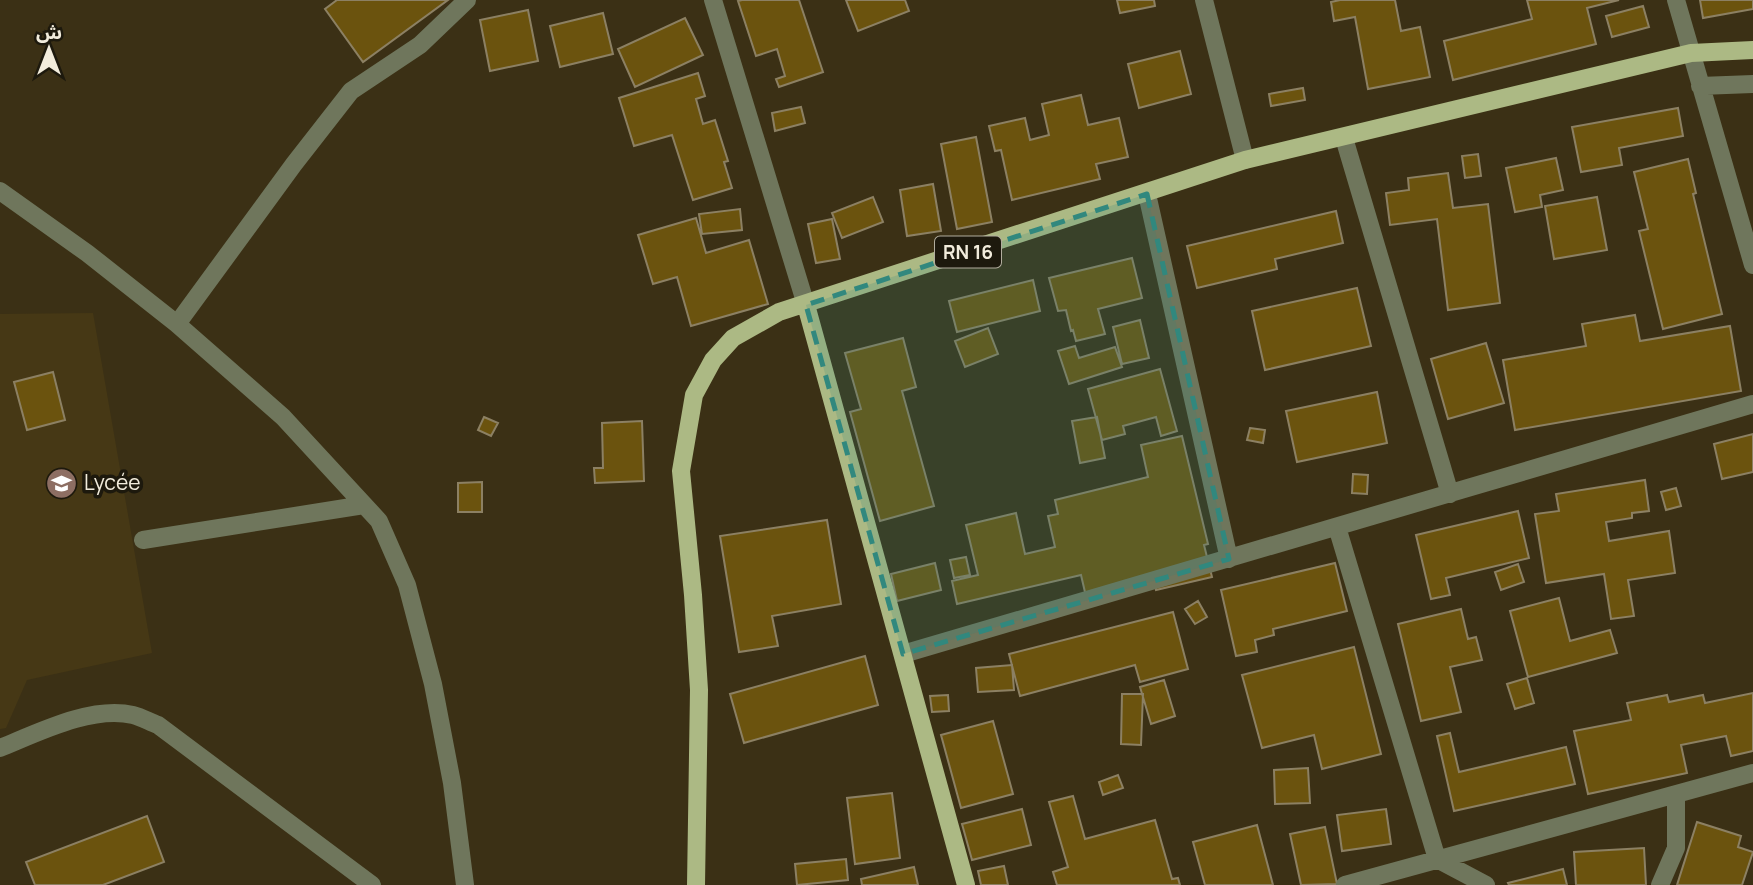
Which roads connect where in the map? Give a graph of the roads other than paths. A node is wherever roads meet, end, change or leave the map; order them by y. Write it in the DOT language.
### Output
graph roads {
  1 [pos="467,0"];
  2 [pos="713,0"];
  3 [pos="1204,0"];
  4 [pos="1676,0"];
  5 [pos="1753,50"];
  6 [pos="1691,53"];
  7 [pos="1753,84"];
  8 [pos="1700,86"];
  9 [pos="1344,138"];
  10 [pos="1245,160"];
  11 [pos="0,191"];
  12 [pos="1147,194"];
  13 [pos="1753,265"];
  14 [pos="806,305"];
  15 [pos="177,324"];
  16 [pos="1753,404"];
  17 [pos="1450,494"];
  18 [pos="364,505"];
  19 [pos="1337,527"];
  20 [pos="143,540"];
  21 [pos="1229,559"];
  22 [pos="903,654"];
  23 [pos="0,748"];
  24 [pos="1753,773"];
  25 [pos="1676,795"];
  26 [pos="1437,859"];
  27 [pos="372,885"];
  28 [pos="465,885"];
  29 [pos="696,885"];
  30 [pos="965,885"];
  31 [pos="1346,885"];
  32 [pos="1486,885"];
  33 [pos="1660,885"];
  1 -- 15 [label="street"];
  2 -- 14 [label="street"];
  3 -- 10 [label="street"];
  4 -- 6 [label="street"];
  5 -- 6 [label="main road, RN 16"];
  6 -- 8 [label="street"];
  6 -- 9 [label="main road, RN 16"];
  7 -- 8 [label="street"];
  8 -- 13 [label="street"];
  9 -- 10 [label="main road, RN 16"];
  9 -- 17 [label="street"];
  10 -- 12 [label="main road, RN 16"];
  11 -- 15 [label="street"];
  12 -- 14 [label="main road, RN 16"];
  12 -- 21 [label="street"];
  14 -- 22 [label="main road"];
  14 -- 29 [label="main road, RN 16"];
  15 -- 18 [label="street"];
  16 -- 17 [label="street"];
  17 -- 19 [label="street"];
  18 -- 20 [label="street"];
  18 -- 28 [label="street"];
  19 -- 21 [label="street"];
  19 -- 26 [label="street"];
  21 -- 22 [label="street"];
  22 -- 30 [label="main road"];
  23 -- 27 [label="street"];
  24 -- 25 [label="street"];
  25 -- 26 [label="street"];
  25 -- 33 [label="street"];
  26 -- 31 [label="street"];
  26 -- 32 [label="street"];
}
